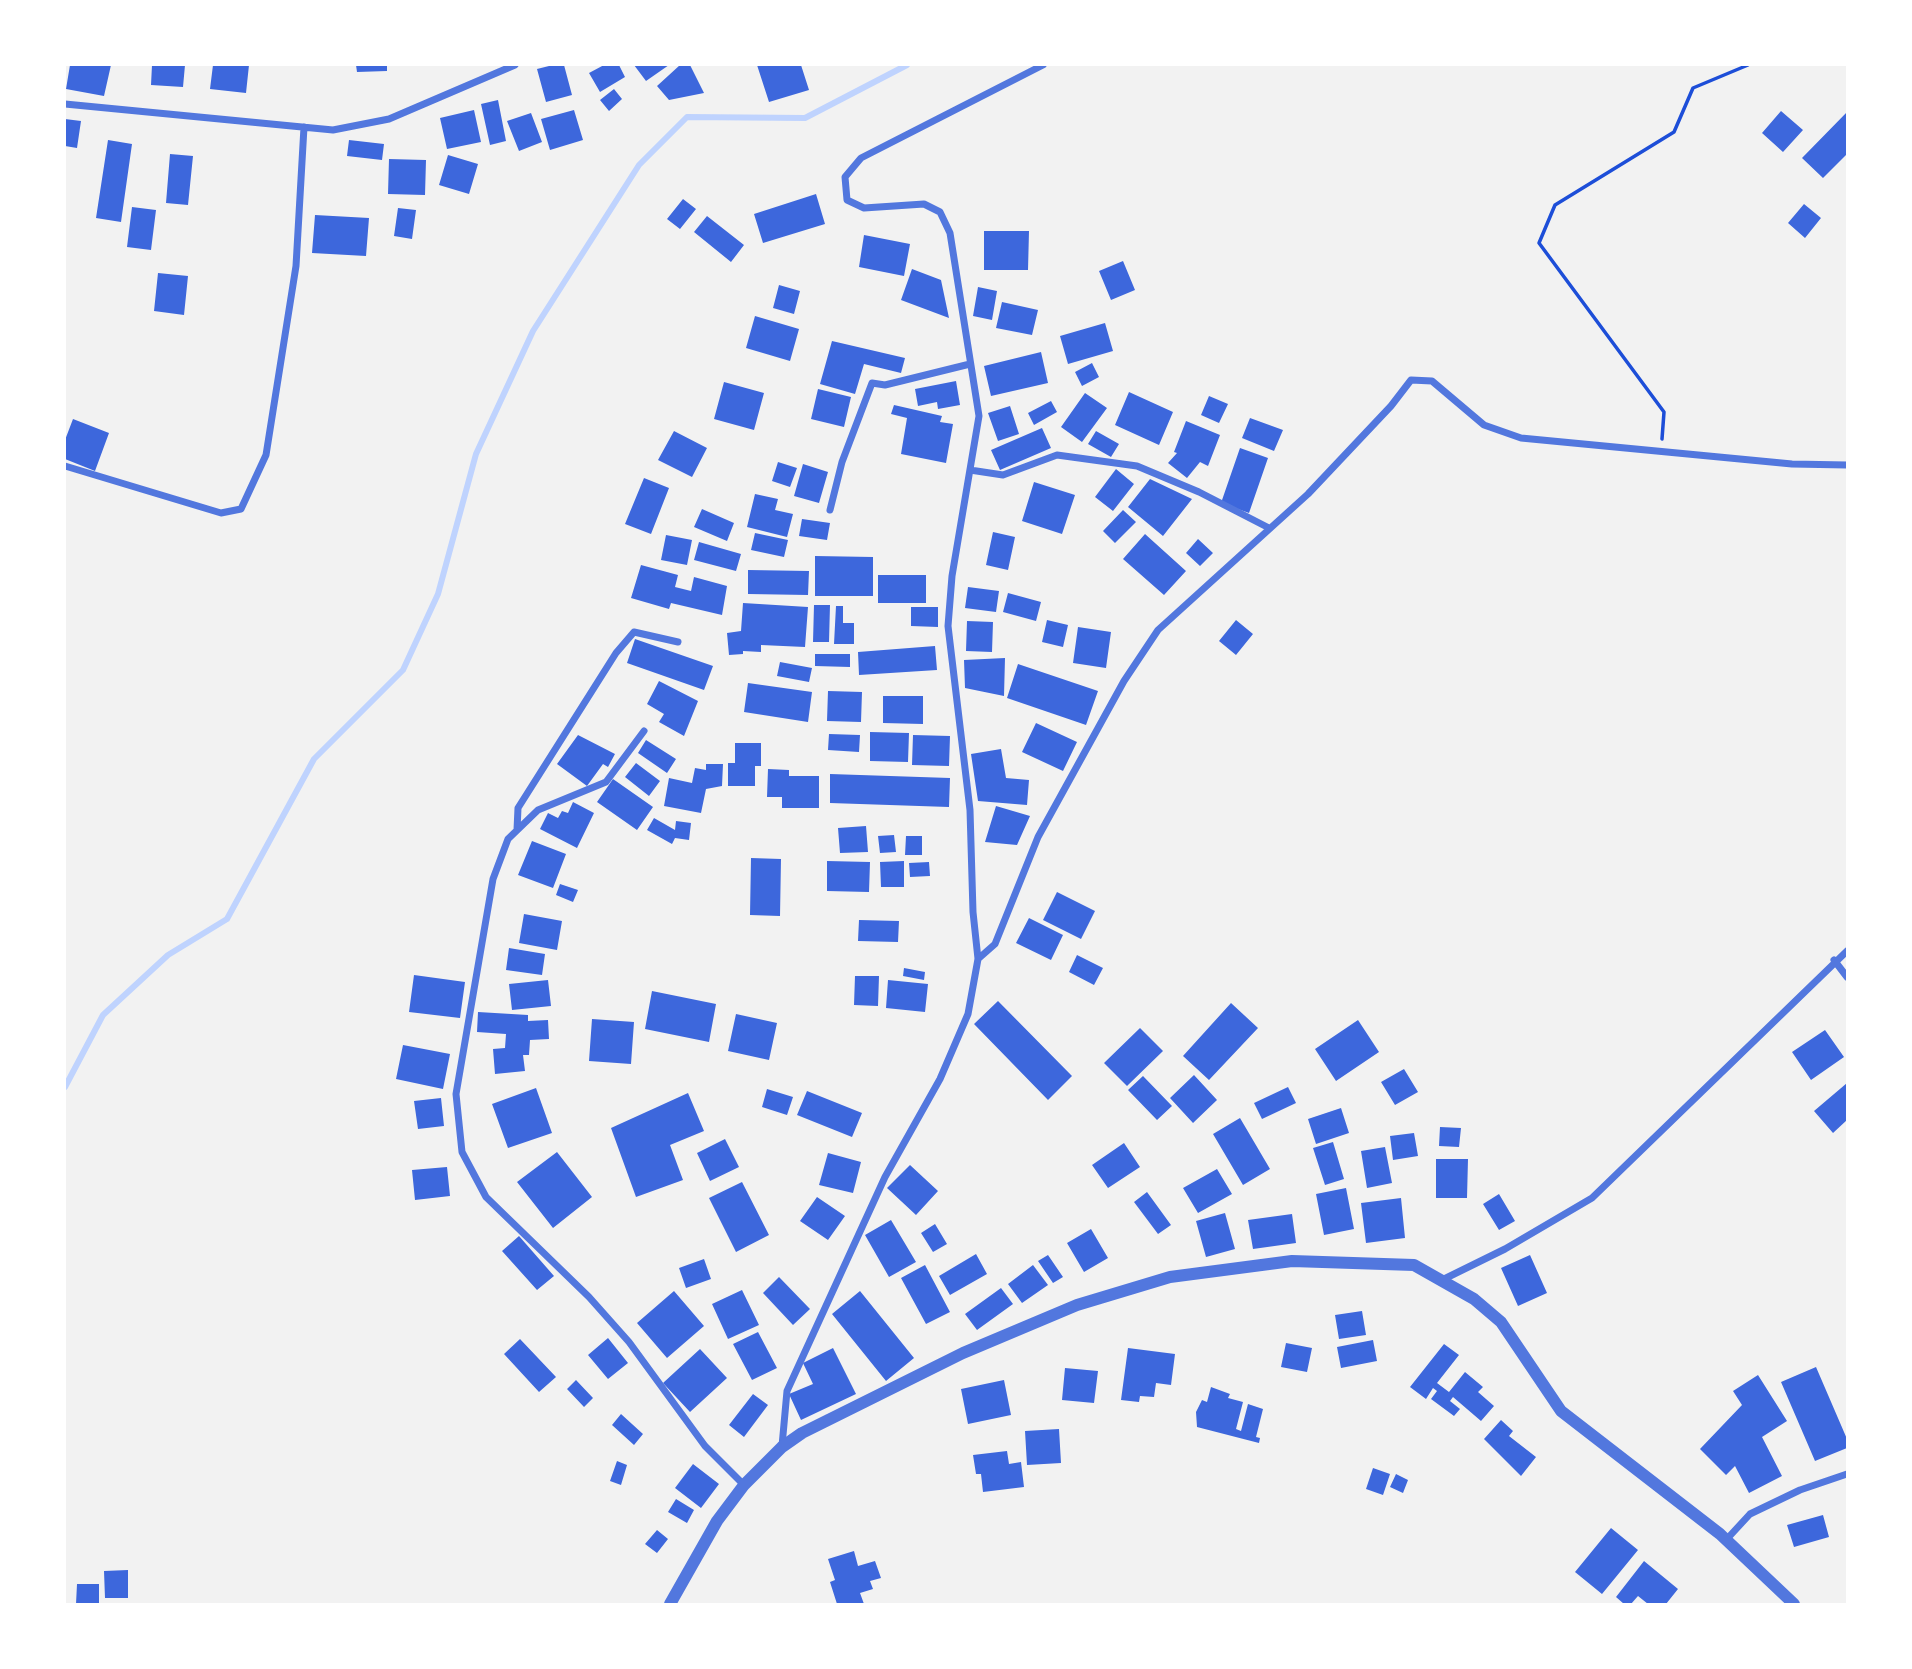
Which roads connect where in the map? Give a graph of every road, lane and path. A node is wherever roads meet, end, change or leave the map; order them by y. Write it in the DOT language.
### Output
graph roads {
  1 [pos="515,65"];
  2 [pos="1043,65"];
  3 [pos="1748,65"];
  4 [pos="65,104"];
  5 [pos="304,127"];
  6 [pos="970,365"];
  7 [pos="1661,451"];
  8 [pos="1847,465"];
  9 [pos="65,466"];
  10 [pos="970,470"];
  11 [pos="830,510"];
  12 [pos="1269,528"];
  13 [pos="678,642"];
  14 [pos="644,731"];
  15 [pos="517,831"];
  16 [pos="1847,951"];
  17 [pos="978,959"];
  18 [pos="1834,960"];
  19 [pos="1847,977"];
  20 [pos="1441,1280"];
  21 [pos="782,1447"];
  22 [pos="1847,1474"];
  23 [pos="744,1485"];
  24 [pos="1726,1540"];
  25 [pos="670,1604"];
  26 [pos="1794,1604"];
  1 -- 5 [label="street"];
  2 -- 6 [label="street"];
  3 -- 7 [label="path"];
  4 -- 5 [label="street"];
  5 -- 9 [label="street"];
  6 -- 10 [label="street"];
  6 -- 11 [label="street"];
  7 -- 8 [label="street"];
  7 -- 12 [label="street"];
  10 -- 12 [label="street"];
  10 -- 17 [label="street"];
  12 -- 17 [label="street"];
  13 -- 15 [label="street"];
  14 -- 15 [label="street"];
  15 -- 23 [label="street"];
  16 -- 18 [label="street"];
  17 -- 21 [label="street"];
  18 -- 19 [label="street"];
  18 -- 20 [label="street"];
  20 -- 21 [label="street"];
  20 -- 24 [label="street"];
  21 -- 23 [label="street"];
  22 -- 24 [label="street"];
  23 -- 25 [label="street"];
  24 -- 26 [label="street"];
}
